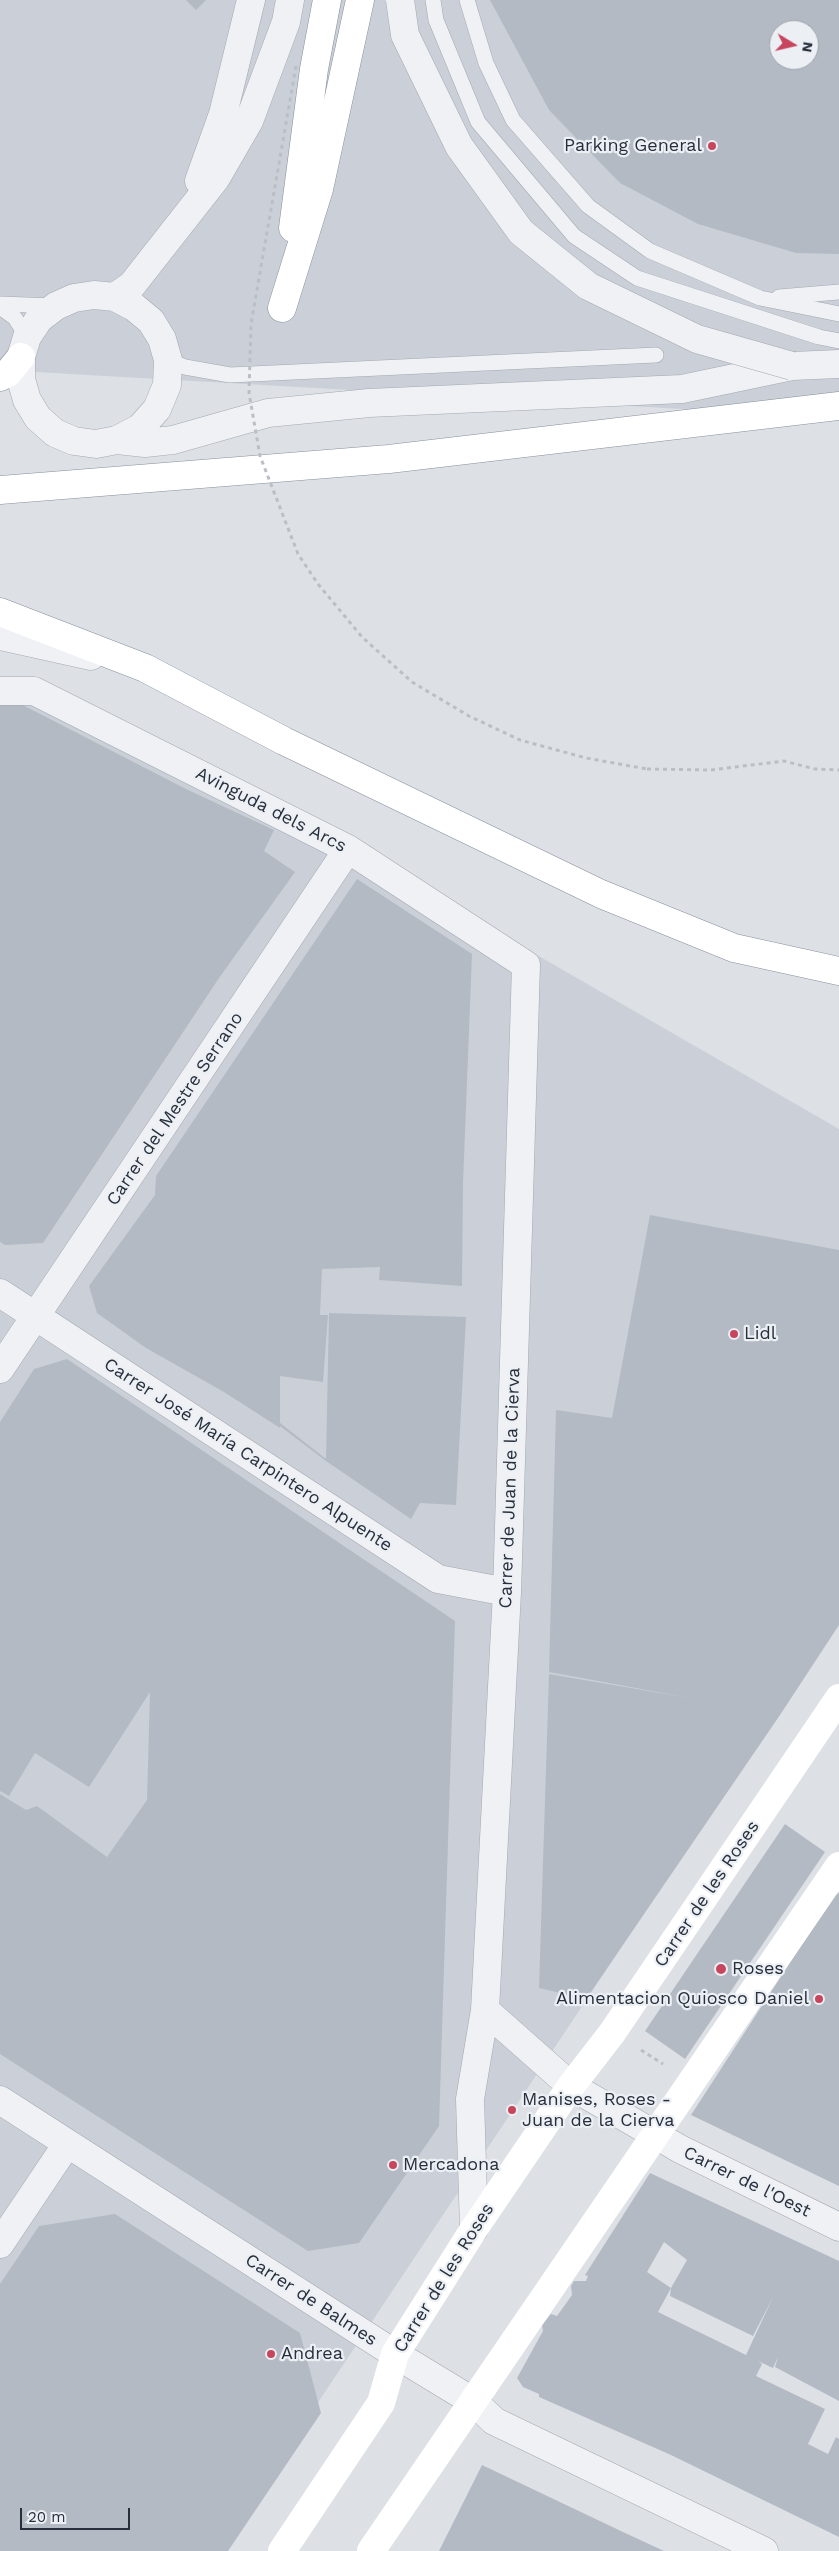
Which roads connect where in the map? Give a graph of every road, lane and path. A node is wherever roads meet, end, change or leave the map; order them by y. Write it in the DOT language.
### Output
graph roads {
  1 [pos="251,0"];
  2 [pos="290,0"];
  3 [pos="327,0"];
  4 [pos="360,0"];
  5 [pos="400,0"];
  6 [pos="433,0"];
  7 [pos="467,0"];
  8 [pos="305,68"];
  9 [pos="180,227"];
  10 [pos="839,292"];
  11 [pos="115,298"];
  12 [pos="760,298"];
  13 [pos="0,306"];
  14 [pos="56,306"];
  15 [pos="839,314"];
  16 [pos="839,341"];
  17 [pos="24,347"];
  18 [pos="656,355"];
  19 [pos="168,360"];
  20 [pos="839,364"];
  21 [pos="792,366"];
  22 [pos="0,377"];
  23 [pos="839,406"];
  24 [pos="118,440"];
  25 [pos="0,490"];
  26 [pos="0,612"];
  27 [pos="0,636"];
  28 [pos="146,668"];
  29 [pos="0,691"];
  30 [pos="839,770"];
  31 [pos="348,848"];
  32 [pos="526,965"];
  33 [pos="839,972"];
  34 [pos="0,1292"];
  35 [pos="37,1316"];
  36 [pos="0,1370"];
  37 [pos="507,1592"];
  38 [pos="839,1698"];
  39 [pos="839,1866"];
  40 [pos="486,2010"];
  41 [pos="612,2033"];
  42 [pos="692,2082"];
  43 [pos="571,2086"];
  44 [pos="0,2100"];
  45 [pos="655,2136"];
  46 [pos="68,2144"];
  47 [pos="839,2227"];
  48 [pos="474,2229"];
  49 [pos="0,2244"];
  50 [pos="395,2354"];
  51 [pos="474,2402"];
  52 [pos="282,2551"];
  53 [pos="371,2551"];
  54 [pos="764,2551"];
  1 -- 9 [label="street"];
  2 -- 9 [label="street"];
  3 -- 8 [label="main road"];
  4 -- 8 [label="main road"];
  5 -- 21 [label="street, bridge"];
  6 -- 16 [label="lane"];
  7 -- 12 [label="lane"];
  8 -- 30 [label="path, bridge"];
  9 -- 11 [label="street"];
  10 -- 12 [label="lane"];
  11 -- 14 [label="street"];
  11 -- 19 [label="street"];
  12 -- 15 [label="lane"];
  13 -- 14 [label="lane"];
  13 -- 17 [label="lane"];
  14 -- 17 [label="street"];
  17 -- 22 [label="main road"];
  17 -- 24 [label="street"];
  18 -- 19 [label="lane"];
  19 -- 24 [label="street"];
  20 -- 21 [label="street"];
  21 -- 24 [label="street"];
  23 -- 25 [label="main road"];
  26 -- 28 [label="main road"];
  27 -- 28 [label="street"];
  28 -- 33 [label="main road"];
  29 -- 31 [label="street, Avinguda dels Arcs"];
  31 -- 32 [label="street, Avinguda dels Arcs"];
  31 -- 35 [label="street, Carrer del Mestre Serrano"];
  32 -- 37 [label="street, Carrer de Juan de la Cierva"];
  34 -- 35 [label="street, Carrer José María Carpintero Alpuente"];
  35 -- 36 [label="street, Carrer del Mestre Serrano"];
  35 -- 37 [label="street, Carrer José María Carpintero Alpuente"];
  37 -- 40 [label="street, Carrer de Juan de la Cierva"];
  38 -- 41 [label="main road, Carrer de les Roses"];
  39 -- 42 [label="main road"];
  40 -- 43 [label="street"];
  40 -- 48 [label="street, Carrer de Juan de la Cierva"];
  41 -- 42 [label="path"];
  41 -- 43 [label="main road, Carrer de les Roses"];
  42 -- 45 [label="main road"];
  43 -- 45 [label="street"];
  43 -- 48 [label="main road, Carrer de les Roses"];
  44 -- 46 [label="street, Carrer de Balmes"];
  45 -- 47 [label="street, Carrer de l'Oest"];
  45 -- 51 [label="main road"];
  46 -- 49 [label="street"];
  46 -- 50 [label="street, Carrer de Balmes"];
  48 -- 50 [label="main road, Carrer de les Roses"];
  50 -- 51 [label="street, Carrer de Balmes"];
  50 -- 52 [label="main road, Carrer de les Roses"];
  51 -- 53 [label="main road"];
  51 -- 54 [label="street, Carrer de Balmes"];
}
